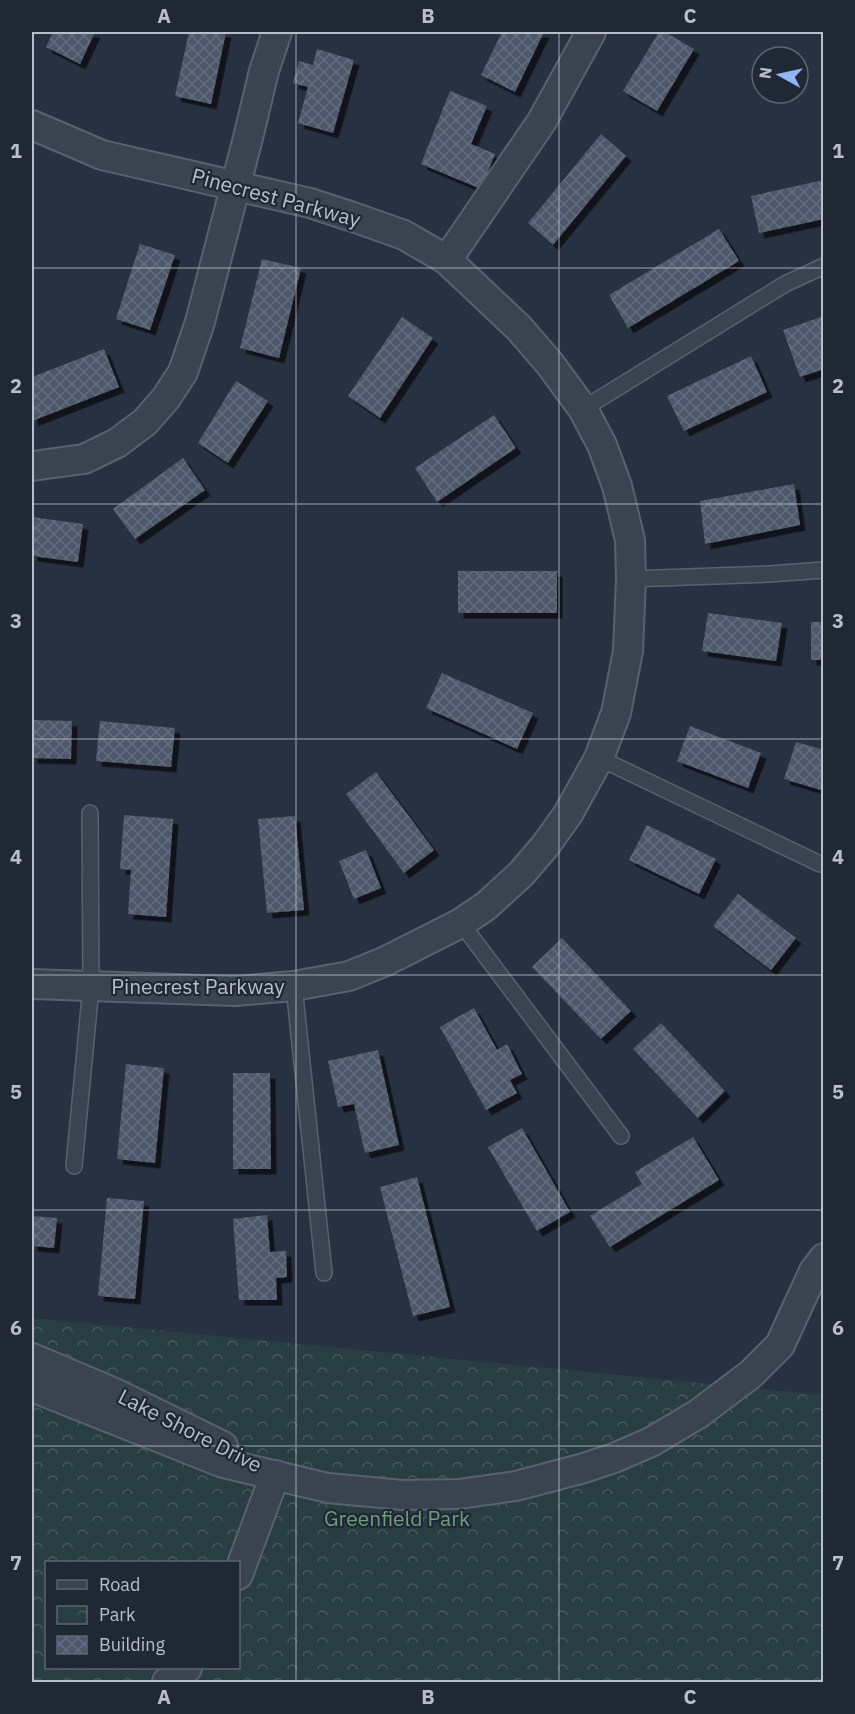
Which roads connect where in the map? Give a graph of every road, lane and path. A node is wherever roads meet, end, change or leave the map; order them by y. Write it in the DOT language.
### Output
graph roads {
  1 [pos="277,32"];
  2 [pos="591,32"];
  3 [pos="32,125"];
  4 [pos="236,186"];
  5 [pos="447,260"];
  6 [pos="824,266"];
  7 [pos="583,409"];
  8 [pos="32,466"];
  9 [pos="824,570"];
  10 [pos="631,579"];
  11 [pos="599,758"];
  12 [pos="90,813"];
  13 [pos="820,864"];
  14 [pos="461,923"];
  15 [pos="32,984"];
  16 [pos="91,987"];
  17 [pos="294,987"];
  18 [pos="621,1136"];
  19 [pos="74,1166"];
  20 [pos="824,1258"];
  21 [pos="324,1273"];
  22 [pos="32,1358"];
  23 [pos="32,1387"];
  24 [pos="275,1475"];
  25 [pos="240,1570"];
  26 [pos="186,1669"];
  27 [pos="167,1683"];
  1 -- 4 [label="street"];
  2 -- 5 [label="street"];
  3 -- 4 [label="street, Pinecrest Parkway"];
  4 -- 5 [label="street, Pinecrest Parkway"];
  4 -- 8 [label="street"];
  5 -- 7 [label="street, Pinecrest Parkway"];
  6 -- 7 [label="lane"];
  7 -- 10 [label="street, Pinecrest Parkway"];
  9 -- 10 [label="lane"];
  10 -- 11 [label="street, Pinecrest Parkway"];
  11 -- 13 [label="lane"];
  11 -- 14 [label="street, Pinecrest Parkway"];
  12 -- 16 [label="lane"];
  14 -- 17 [label="street, Pinecrest Parkway"];
  14 -- 18 [label="lane"];
  15 -- 16 [label="street, Pinecrest Parkway"];
  16 -- 17 [label="street, Pinecrest Parkway"];
  16 -- 19 [label="lane"];
  17 -- 21 [label="lane"];
  20 -- 24 [label="street"];
  22 -- 24 [label="street, Lake Shore Drive"];
  23 -- 24 [label="street, Lake Shore Drive"];
  24 -- 25 [label="street"];
  26 -- 27 [label="street"];
}
